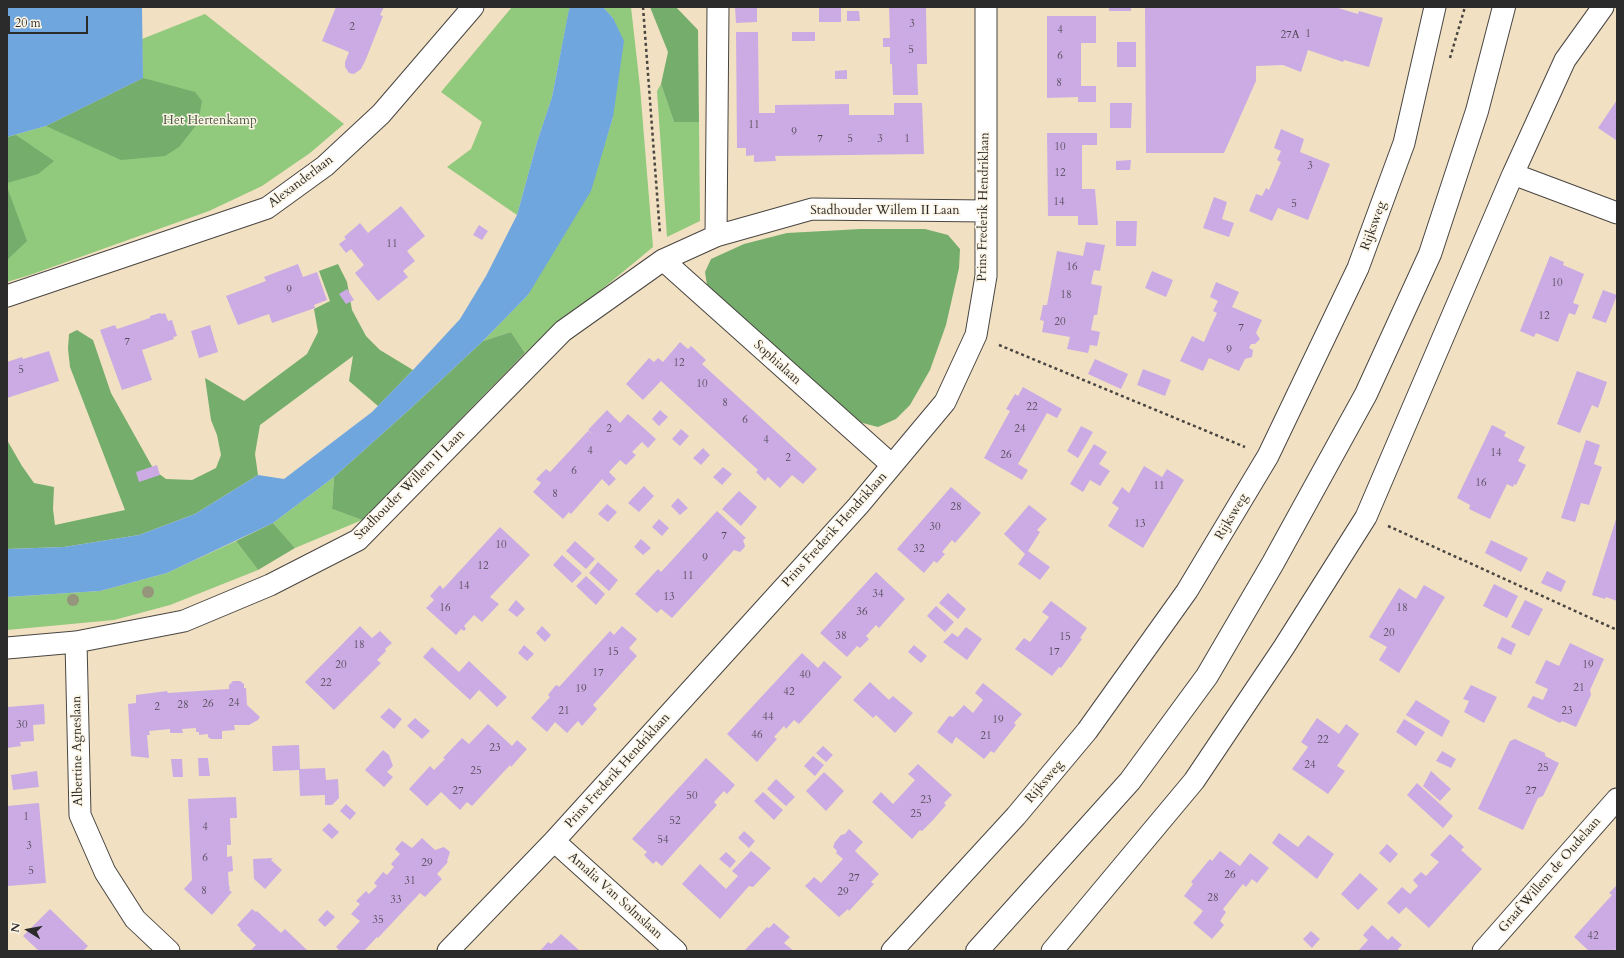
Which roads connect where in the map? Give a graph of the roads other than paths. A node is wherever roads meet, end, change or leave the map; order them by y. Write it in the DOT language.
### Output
graph roads {
  1 [pos="473,7"];
  2 [pos="718,7"];
  3 [pos="986,7"];
  4 [pos="1434,7"];
  5 [pos="1504,7"];
  6 [pos="1603,7"];
  7 [pos="1513,174"];
  8 [pos="985,211"];
  9 [pos="1617,213"];
  10 [pos="716,236"];
  11 [pos="662,260"];
  12 [pos="7,296"];
  13 [pos="892,465"];
  14 [pos="76,642"];
  15 [pos="7,648"];
  16 [pos="1617,799"];
  17 [pos="554,841"];
  18 [pos="169,951"];
  19 [pos="448,951"];
  20 [pos="676,951"];
  21 [pos="892,951"];
  22 [pos="977,951"];
  23 [pos="1052,951"];
  24 [pos="1483,951"];
  1 -- 12 [label="street, Alexanderlaan"];
  2 -- 10 [label="street"];
  3 -- 8 [label="street, Prins Frederik Hendriklaan"];
  4 -- 21 [label="street, Rijksweg"];
  5 -- 22 [label="main road"];
  6 -- 7 [label="street"];
  7 -- 9 [label="street"];
  7 -- 23 [label="street"];
  8 -- 10 [label="street, Stadhouder Willem II Laan"];
  8 -- 13 [label="street, Prins Frederik Hendriklaan"];
  10 -- 11 [label="street, Stadhouder Willem II Laan"];
  11 -- 13 [label="street, Sophialaan"];
  11 -- 14 [label="street, Stadhouder Willem II Laan"];
  13 -- 17 [label="street, Prins Frederik Hendriklaan"];
  14 -- 15 [label="street, Stadhouder Willem II Laan"];
  14 -- 18 [label="street, Albertine Agneslaan"];
  16 -- 24 [label="street, Graaf Willem de Oudelaan"];
  17 -- 19 [label="street, Prins Frederik Hendriklaan"];
  17 -- 20 [label="street, Amalia Van Solmslaan"];
}
